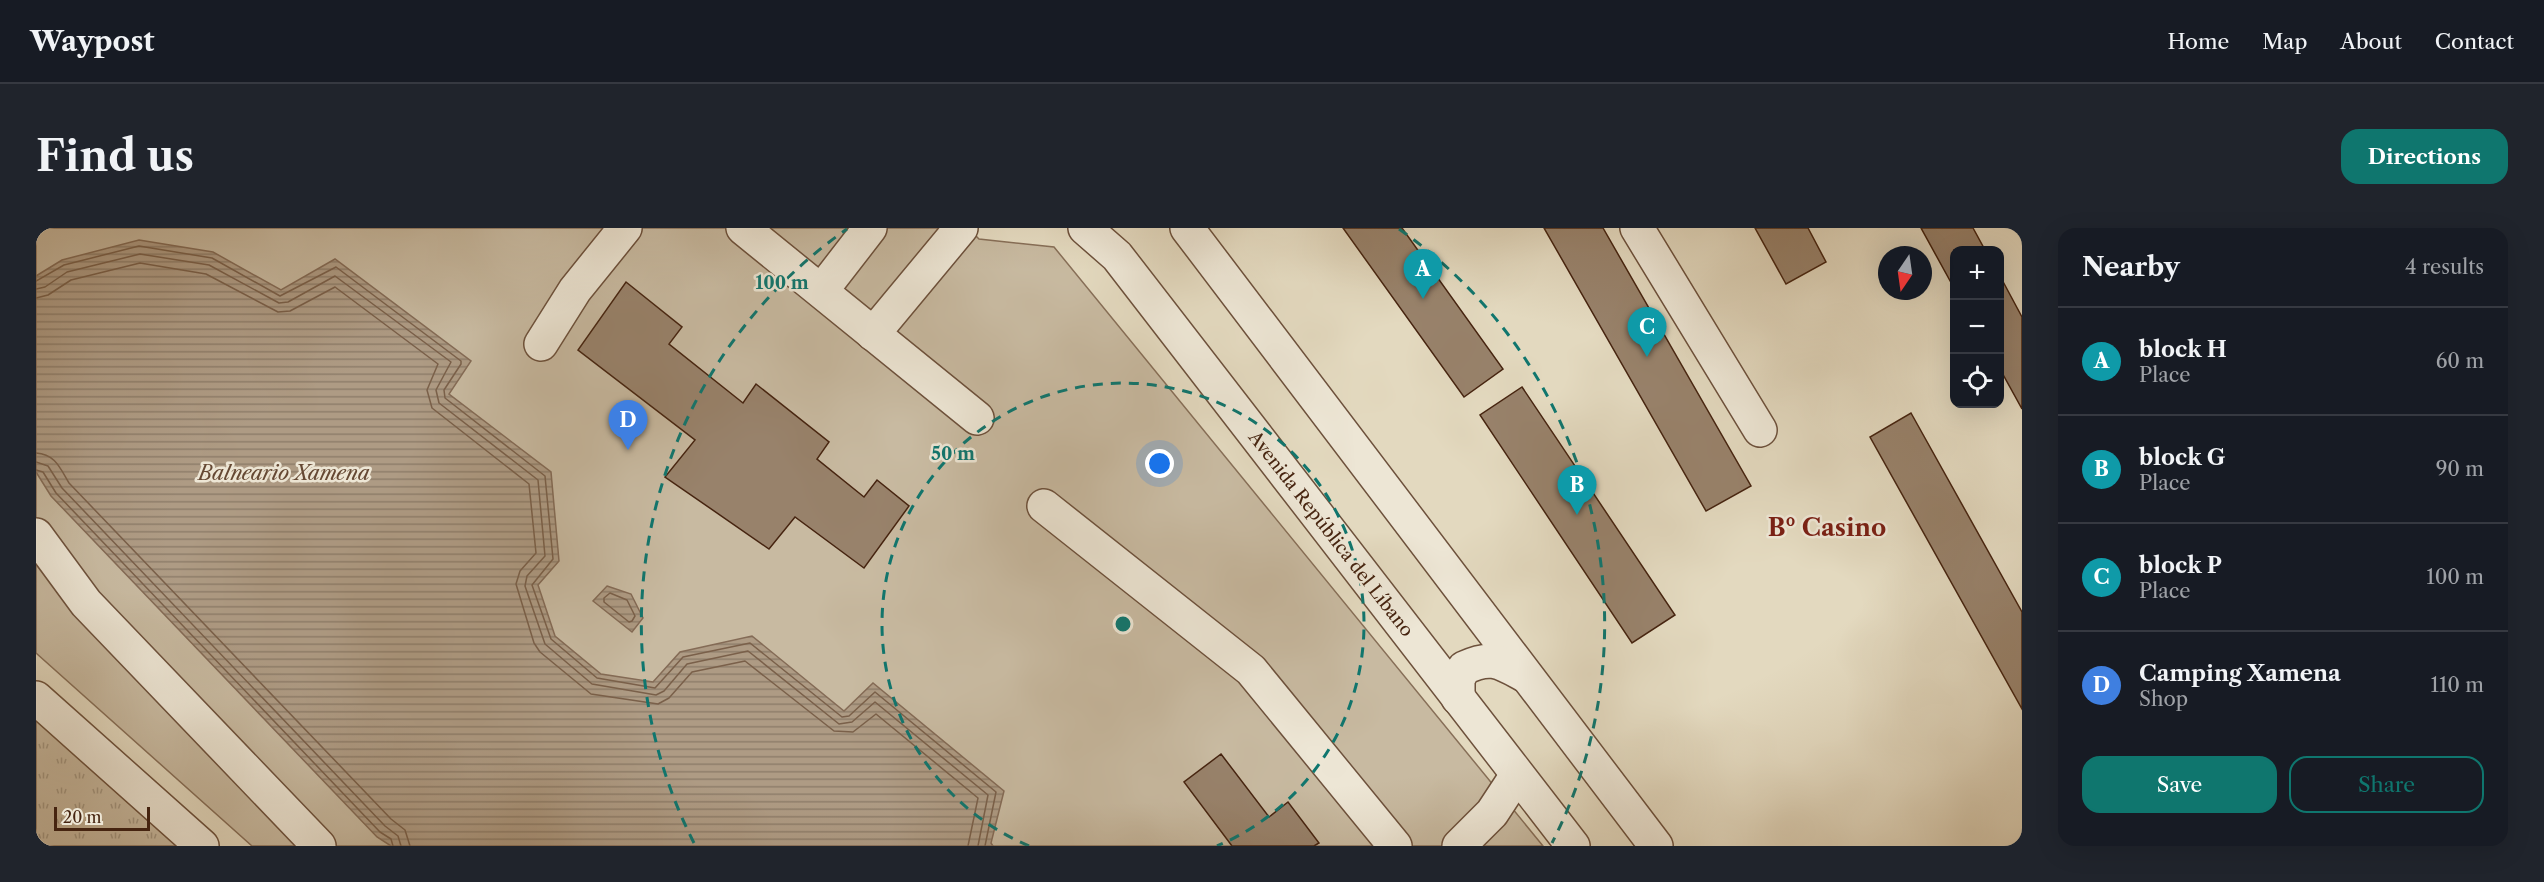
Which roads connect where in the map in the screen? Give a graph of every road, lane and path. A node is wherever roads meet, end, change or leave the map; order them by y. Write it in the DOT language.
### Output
graph roads {
  1 [pos="625,228"];
  2 [pos="743,228"];
  3 [pos="870,228"];
  4 [pos="962,228"];
  5 [pos="1085,228"];
  6 [pos="1187,228"];
  7 [pos="1637,228"];
  8 [pos="822,290"];
  9 [pos="873,334"];
  10 [pos="541,344"];
  11 [pos="977,418"];
  12 [pos="1760,430"];
  13 [pos="1044,506"];
  14 [pos="36,535"];
  15 [pos="1527,677"];
  16 [pos="36,698"];
  17 [pos="1458,698"];
  18 [pos="1517,775"];
  19 [pos="1651,843"];
  20 [pos="202,846"];
  21 [pos="319,846"];
  22 [pos="1395,846"];
  23 [pos="1459,846"];
  24 [pos="1572,846"];
  1 -- 10 [label="street"];
  2 -- 8 [label="street"];
  3 -- 8 [label="street"];
  4 -- 9 [label="street"];
  5 -- 17 [label="street, Avenida República del Líbano"];
  6 -- 15 [label="street"];
  7 -- 12 [label="street"];
  8 -- 9 [label="street"];
  9 -- 11 [label="street"];
  13 -- 22 [label="street"];
  14 -- 21 [label="street"];
  15 -- 17 [label="street"];
  15 -- 19 [label="street"];
  16 -- 20 [label="street"];
  17 -- 18 [label="street, Avenida República del Líbano"];
  18 -- 23 [label="street"];
  18 -- 24 [label="street, Avenida República del Líbano"];
}
